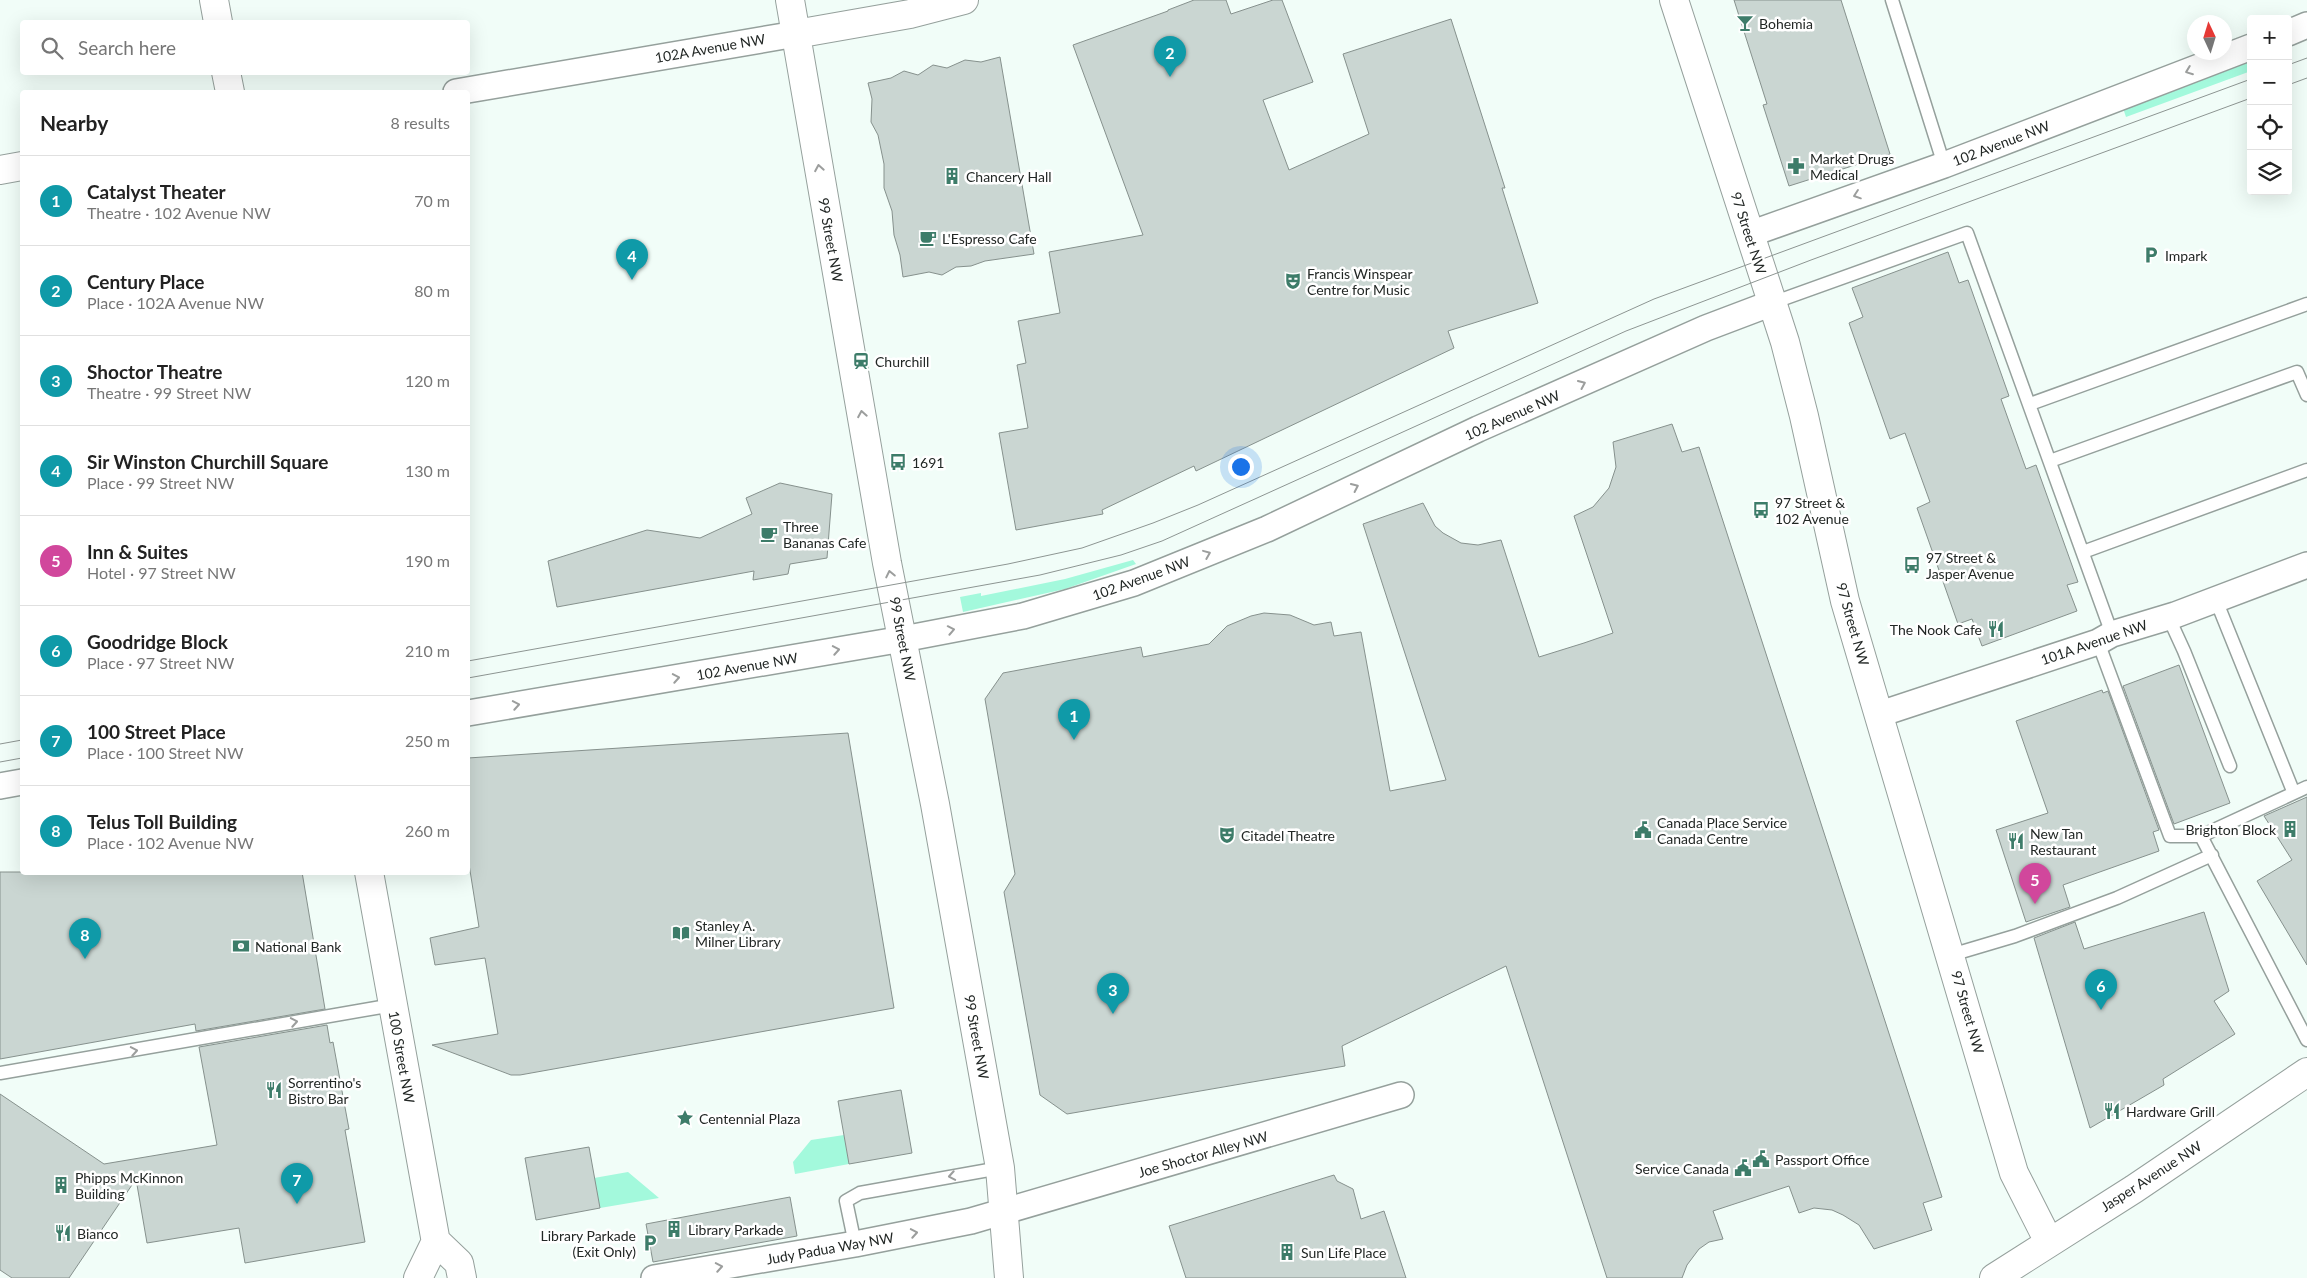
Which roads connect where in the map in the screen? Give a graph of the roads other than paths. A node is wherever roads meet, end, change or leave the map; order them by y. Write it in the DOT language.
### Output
graph roads {
  1 [pos="214,0"];
  2 [pos="790,0"];
  3 [pos="964,0"];
  4 [pos="1674,0"];
  5 [pos="1892,0"];
  6 [pos="218,20"];
  7 [pos="2307,25"];
  8 [pos="2292,31"];
  9 [pos="796,34"];
  10 [pos="2247,49"];
  11 [pos="227,75"];
  12 [pos="230,90"];
  13 [pos="468,90"];
  14 [pos="1944,165"];
  15 [pos="20,166"];
  16 [pos="0,170"];
  17 [pos="1750,234"];
  18 [pos="1772,303"];
  19 [pos="2307,304"];
  20 [pos="2307,395"];
  21 [pos="2030,404"];
  22 [pos="2050,461"];
  23 [pos="2307,470"];
  24 [pos="2083,552"];
  25 [pos="2307,565"];
  26 [pos="2216,600"];
  27 [pos="2168,616"];
  28 [pos="2105,638"];
  29 [pos="903,639"];
  30 [pos="470,714"];
  31 [pos="1880,714"];
  32 [pos="2230,766"];
  33 [pos="20,782"];
  34 [pos="0,786"];
  35 [pos="2307,787"];
  36 [pos="2293,791"];
  37 [pos="2201,836"];
  38 [pos="2212,855"];
  39 [pos="370,875"];
  40 [pos="1951,955"];
  41 [pos="393,1005"];
  42 [pos="2307,1040"];
  43 [pos="2307,1072"];
  44 [pos="0,1073"];
  45 [pos="1401,1096"];
  46 [pos="1000,1168"];
  47 [pos="1004,1213"];
  48 [pos="436,1241"];
  49 [pos="2049,1242"];
  50 [pos="855,1244"];
  51 [pos="418,1278"];
  52 [pos="462,1278"];
  53 [pos="654,1278"];
  54 [pos="1009,1278"];
  55 [pos="1994,1278"];
  1 -- 6 [label="main road"];
  2 -- 9 [label="main road, 99 Street NW"];
  3 -- 9 [label="main road, 102A Avenue NW"];
  4 -- 17 [label="main road, 97 Street NW"];
  5 -- 14 [label="lane"];
  7 -- 8 [label="street"];
  9 -- 13 [label="street, 102A Avenue NW"];
  29 -- 9 [label="main road, 99 Street NW, one-way"];
  10 -- 14 [label="street, 102 Avenue NW, one-way"];
  11 -- 12 [label="main road"];
  14 -- 17 [label="street, 102 Avenue NW, one-way"];
  15 -- 16 [label="main road"];
  17 -- 18 [label="main road, 97 Street NW"];
  18 -- 21 [label="lane"];
  29 -- 18 [label="street, 102 Avenue NW, one-way"];
  18 -- 31 [label="main road, 97 Street NW"];
  19 -- 21 [label="lane"];
  20 -- 22 [label="lane"];
  21 -- 22 [label="lane"];
  22 -- 24 [label="lane"];
  23 -- 24 [label="lane"];
  24 -- 28 [label="lane"];
  25 -- 26 [label="street, 101A Avenue NW"];
  26 -- 27 [label="street, 101A Avenue NW"];
  26 -- 36 [label="lane"];
  27 -- 28 [label="street, 101A Avenue NW"];
  27 -- 32 [label="lane"];
  28 -- 31 [label="street, 101A Avenue NW"];
  28 -- 37 [label="lane"];
  30 -- 29 [label="street, 102 Avenue NW, one-way"];
  29 -- 46 [label="main road, 99 Street NW"];
  31 -- 40 [label="main road, 97 Street NW"];
  33 -- 34 [label="street"];
  35 -- 36 [label="lane"];
  36 -- 37 [label="lane"];
  37 -- 38 [label="lane"];
  38 -- 40 [label="lane"];
  38 -- 42 [label="lane"];
  39 -- 41 [label="main road, 100 Street NW"];
  40 -- 49 [label="main road, 97 Street NW"];
  44 -- 41 [label="lane, one-way"];
  41 -- 48 [label="main road, 100 Street NW"];
  43 -- 49 [label="main road, Jasper Avenue NW"];
  45 -- 47 [label="street, Joe Shoctor Alley NW"];
  46 -- 47 [label="main road, 99 Street NW"];
  46 -- 50 [label="lane, one-way"];
  50 -- 47 [label="street, Judy Padua Way NW, one-way"];
  47 -- 54 [label="main road, 99 Street NW"];
  48 -- 51 [label="main road"];
  48 -- 52 [label="main road"];
  49 -- 55 [label="main road, Jasper Avenue NW"];
  53 -- 50 [label="street, Judy Padua Way NW, one-way"];
}
